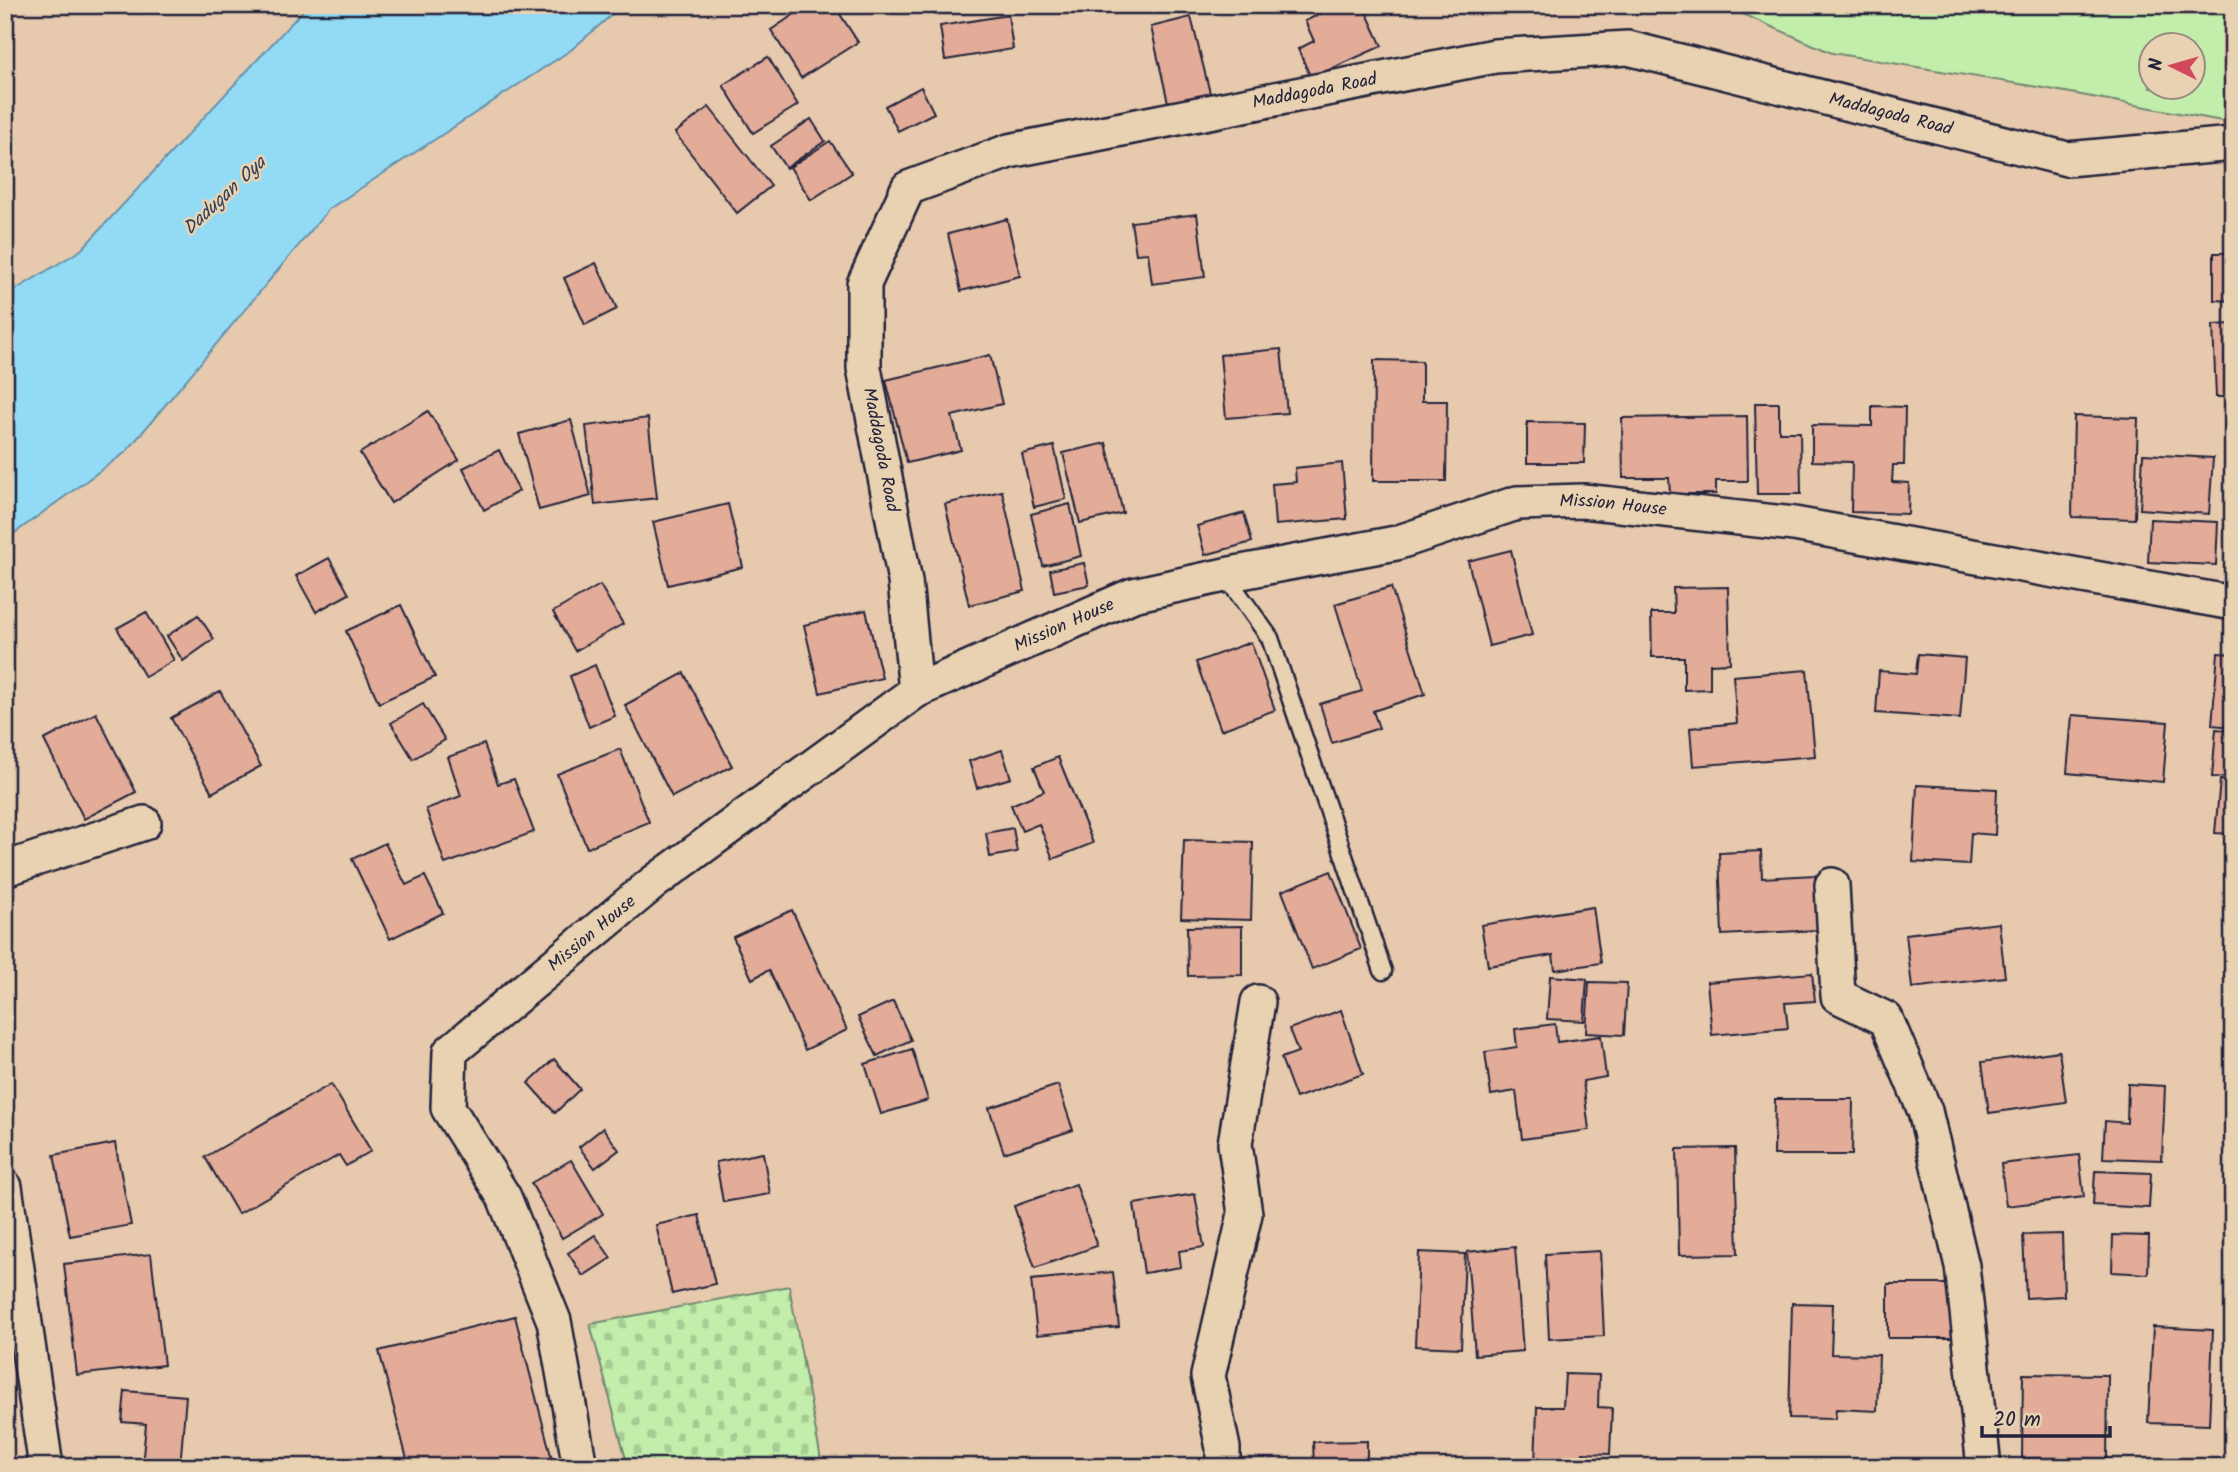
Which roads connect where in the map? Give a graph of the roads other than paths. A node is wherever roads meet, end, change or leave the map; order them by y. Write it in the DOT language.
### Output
graph roads {
  1 [pos="2233,144"];
  2 [pos="1224,575"];
  3 [pos="2233,603"];
  4 [pos="916,691"];
  5 [pos="144,823"];
  6 [pos="5,869"];
  7 [pos="1832,885"];
  8 [pos="1383,971"];
  9 [pos="1258,1002"];
  10 [pos="5,1188"];
  11 [pos="46,1467"];
  12 [pos="580,1467"];
  13 [pos="1223,1467"];
  14 [pos="1984,1467"];
  1 -- 4 [label="street, Maddagoda Road"];
  2 -- 3 [label="street, Mission House"];
  2 -- 4 [label="street, Mission House"];
  2 -- 8 [label="lane"];
  4 -- 12 [label="street, Mission House"];
  5 -- 6 [label="street"];
  7 -- 14 [label="street"];
  9 -- 13 [label="street"];
  10 -- 11 [label="street"];
}
